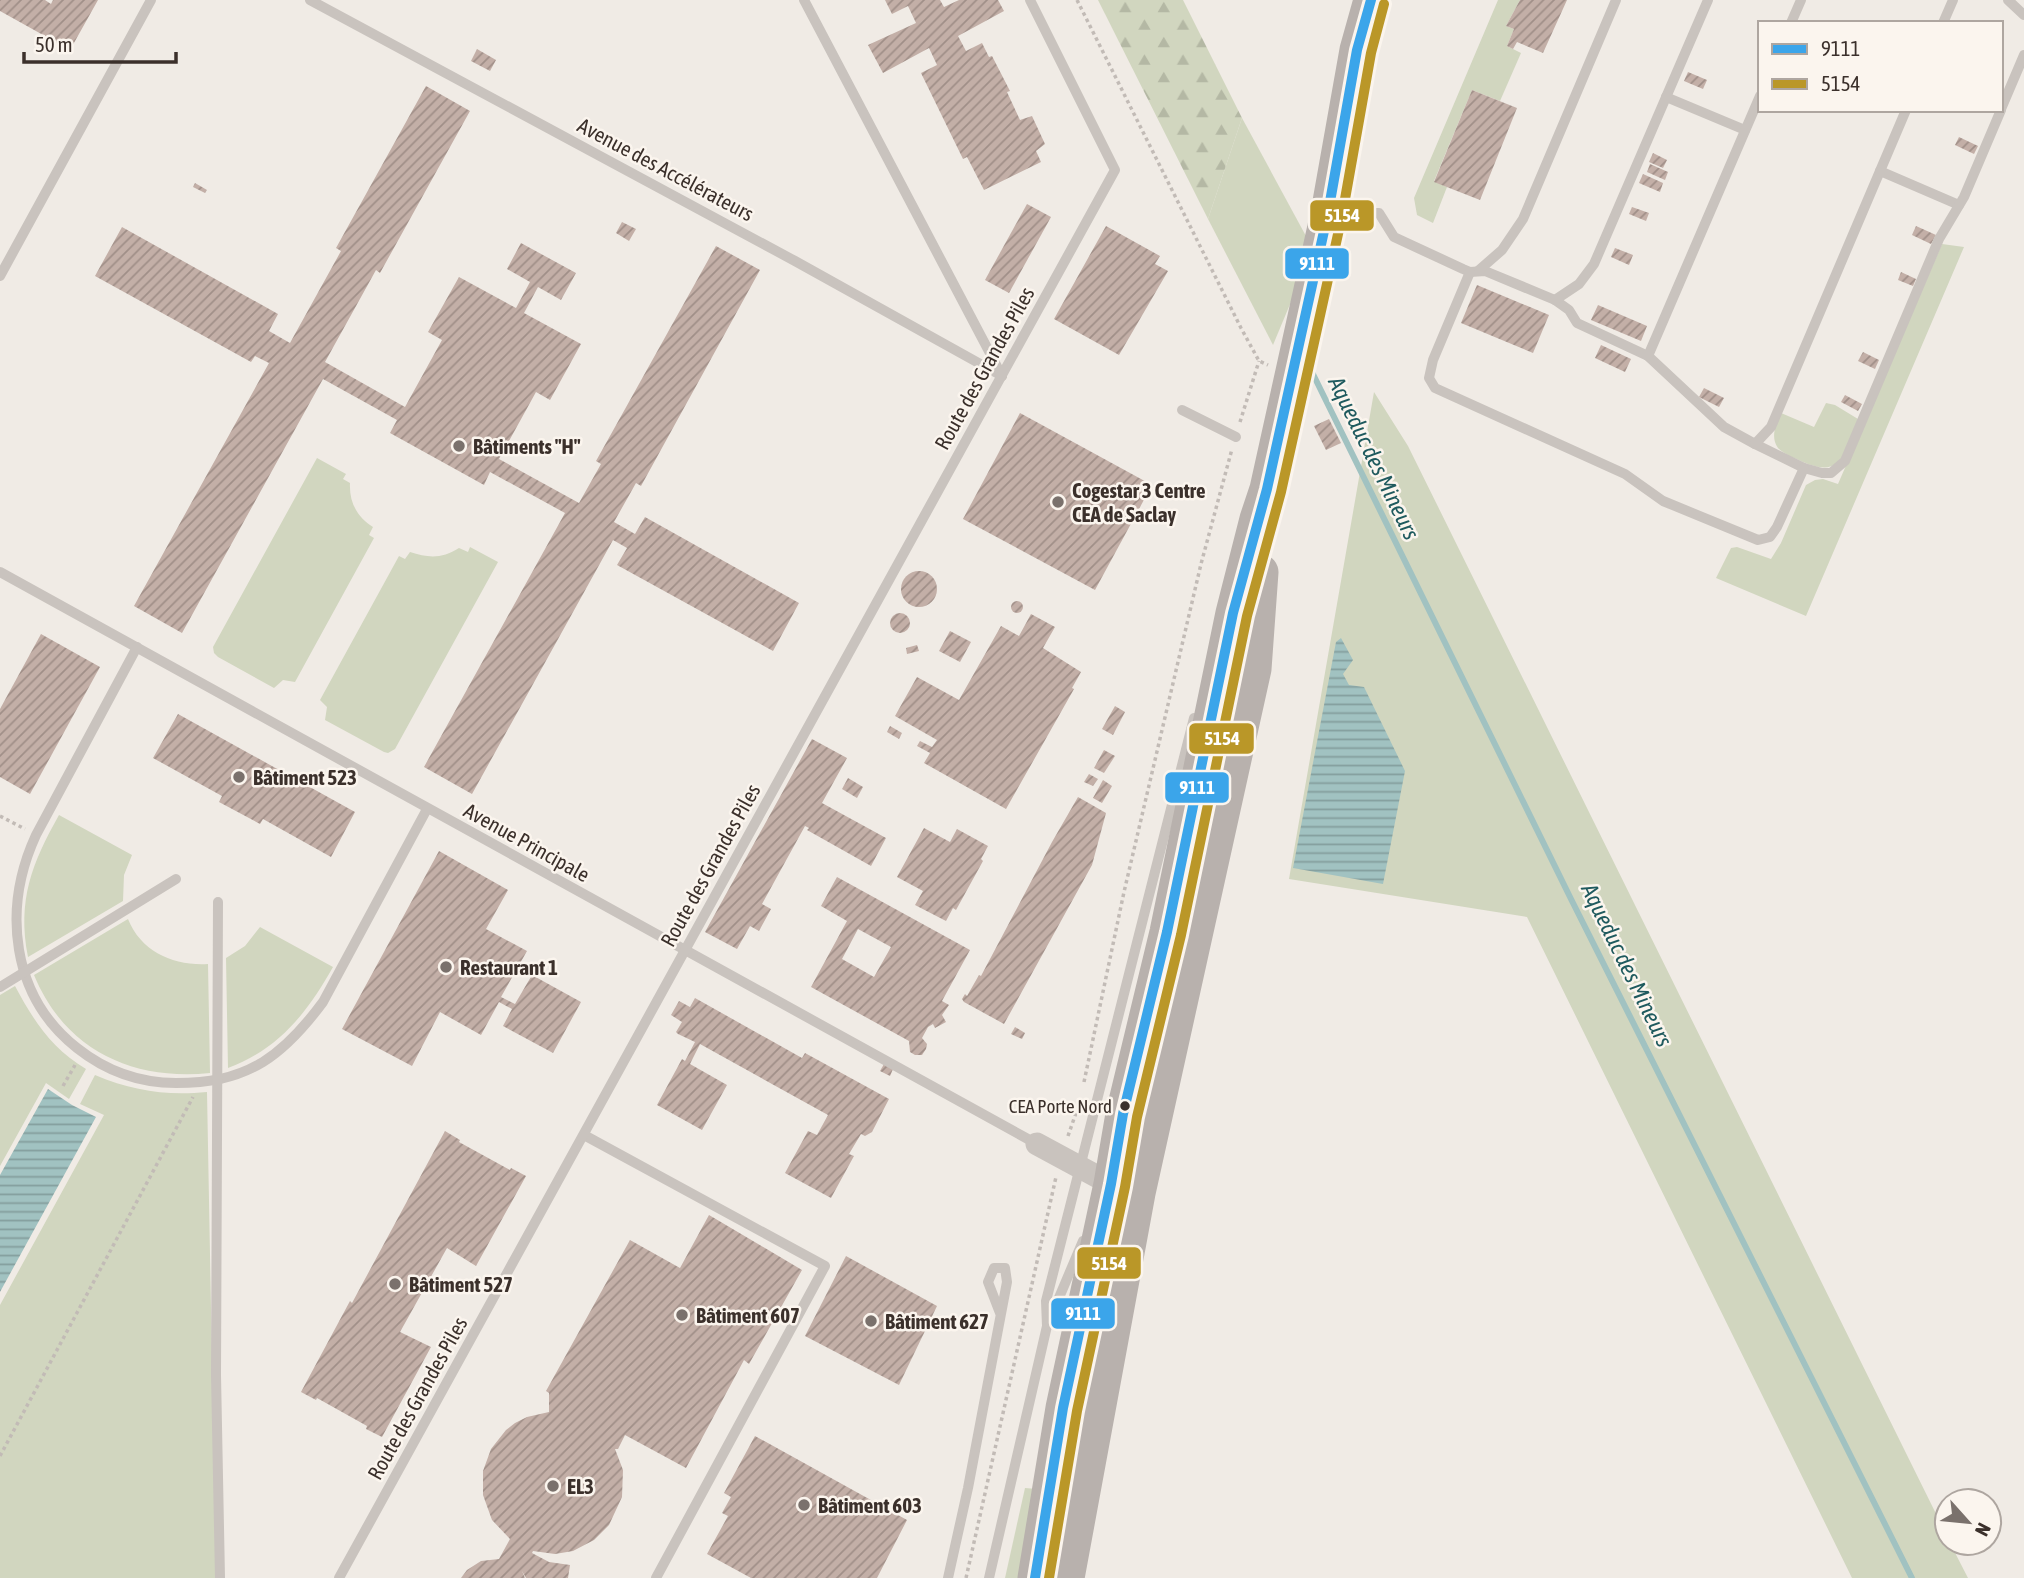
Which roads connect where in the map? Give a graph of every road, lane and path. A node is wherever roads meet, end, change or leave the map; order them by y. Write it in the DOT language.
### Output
graph roads {
  1 [pos="150,0"];
  2 [pos="310,0"];
  3 [pos="804,0"];
  4 [pos="1030,0"];
  5 [pos="1077,0"];
  6 [pos="1371,0"];
  7 [pos="1616,0"];
  8 [pos="1708,0"];
  9 [pos="1801,0"];
  10 [pos="1952,0"];
  11 [pos="2008,0"];
  12 [pos="2024,15"];
  13 [pos="1792,21"];
  14 [pos="1944,21"];
  15 [pos="2024,55"];
  16 [pos="1666,97"];
  17 [pos="1758,101"];
  18 [pos="2003,104"];
  19 [pos="1905,112"];
  20 [pos="2000,112"];
  21 [pos="1745,130"];
  22 [pos="1880,171"];
  23 [pos="1959,205"];
  24 [pos="1328,213"];
  25 [pos="1474,271"];
  26 [pos="0,276"];
  27 [pos="1555,300"];
  28 [pos="1648,356"];
  29 [pos="1002,376"];
  30 [pos="1182,410"];
  31 [pos="1236,437"];
  32 [pos="1755,444"];
  33 [pos="1804,468"];
  34 [pos="1266,489"];
  35 [pos="0,572"];
  36 [pos="1231,626"];
  37 [pos="137,647"];
  38 [pos="1210,667"];
  39 [pos="1198,703"];
  40 [pos="427,808"];
  41 [pos="1,818"];
  42 [pos="36,835"];
  43 [pos="176,879"];
  44 [pos="218,902"];
  45 [pos="683,951"];
  46 [pos="23,973"];
  47 [pos="0,987"];
  48 [pos="219,1080"];
  49 [pos="201,1082"];
  50 [pos="1083,1085"];
  51 [pos="1077,1110"];
  52 [pos="583,1135"];
  53 [pos="1037,1144"];
  54 [pos="1070,1163"];
  55 [pos="1124,1188"];
  56 [pos="1104,1220"];
  57 [pos="1000,1312"];
  58 [pos="1047,1326"];
  59 [pos="0,1456"];
  60 [pos="220,1578"];
  61 [pos="339,1578"];
  62 [pos="656,1578"];
  63 [pos="948,1578"];
  64 [pos="967,1578"];
  65 [pos="989,1578"];
  66 [pos="1035,1578"];
  67 [pos="1067,1578"];
  1 -- 26 [label="lane"];
  2 -- 29 [label="lane, Avenue des Accélérateurs"];
  3 -- 29 [label="lane"];
  4 -- 29 [label="lane, Route des Grandes Piles"];
  5 -- 31 [label="path"];
  6 -- 24 [label="main road"];
  7 -- 25 [label="lane"];
  8 -- 16 [label="lane"];
  9 -- 13 [label="lane"];
  10 -- 14 [label="lane"];
  11 -- 12 [label="lane"];
  15 -- 18 [label="lane"];
  16 -- 21 [label="lane"];
  16 -- 27 [label="lane"];
  17 -- 21 [label="lane"];
  19 -- 22 [label="lane"];
  20 -- 23 [label="lane"];
  21 -- 28 [label="lane"];
  22 -- 23 [label="lane"];
  22 -- 32 [label="lane"];
  23 -- 33 [label="lane"];
  24 -- 25 [label="lane"];
  24 -- 34 [label="main road"];
  25 -- 27 [label="lane"];
  25 -- 33 [label="lane"];
  27 -- 28 [label="lane"];
  28 -- 32 [label="lane"];
  29 -- 45 [label="lane, Route des Grandes Piles"];
  30 -- 31 [label="lane"];
  31 -- 50 [label="path"];
  32 -- 33 [label="lane"];
  34 -- 36 [label="main road"];
  34 -- 55 [label="main road"];
  35 -- 37 [label="lane, Avenue Principale"];
  36 -- 38 [label="lane"];
  36 -- 55 [label="main road"];
  37 -- 40 [label="lane, Avenue Principale"];
  37 -- 42 [label="lane"];
  39 -- 54 [label="lane"];
  40 -- 45 [label="lane, Avenue Principale"];
  40 -- 48 [label="lane"];
  41 -- 42 [label="path"];
  42 -- 46 [label="lane"];
  43 -- 46 [label="lane"];
  44 -- 48 [label="lane"];
  45 -- 52 [label="lane, Route des Grandes Piles"];
  45 -- 53 [label="lane, Avenue Principale"];
  46 -- 47 [label="lane"];
  46 -- 49 [label="lane"];
  48 -- 49 [label="lane"];
  48 -- 60 [label="lane"];
  49 -- 59 [label="path"];
  51 -- 54 [label="path"];
  52 -- 61 [label="lane, Route des Grandes Piles"];
  52 -- 62 [label="lane"];
  53 -- 54 [label="street"];
  54 -- 55 [label="street"];
  54 -- 58 [label="lane"];
  54 -- 64 [label="path"];
  55 -- 56 [label="main road"];
  55 -- 67 [label="main road"];
  56 -- 58 [label="lane"];
  56 -- 66 [label="main road"];
  57 -- 63 [label="lane"];
  58 -- 65 [label="lane"];
}
